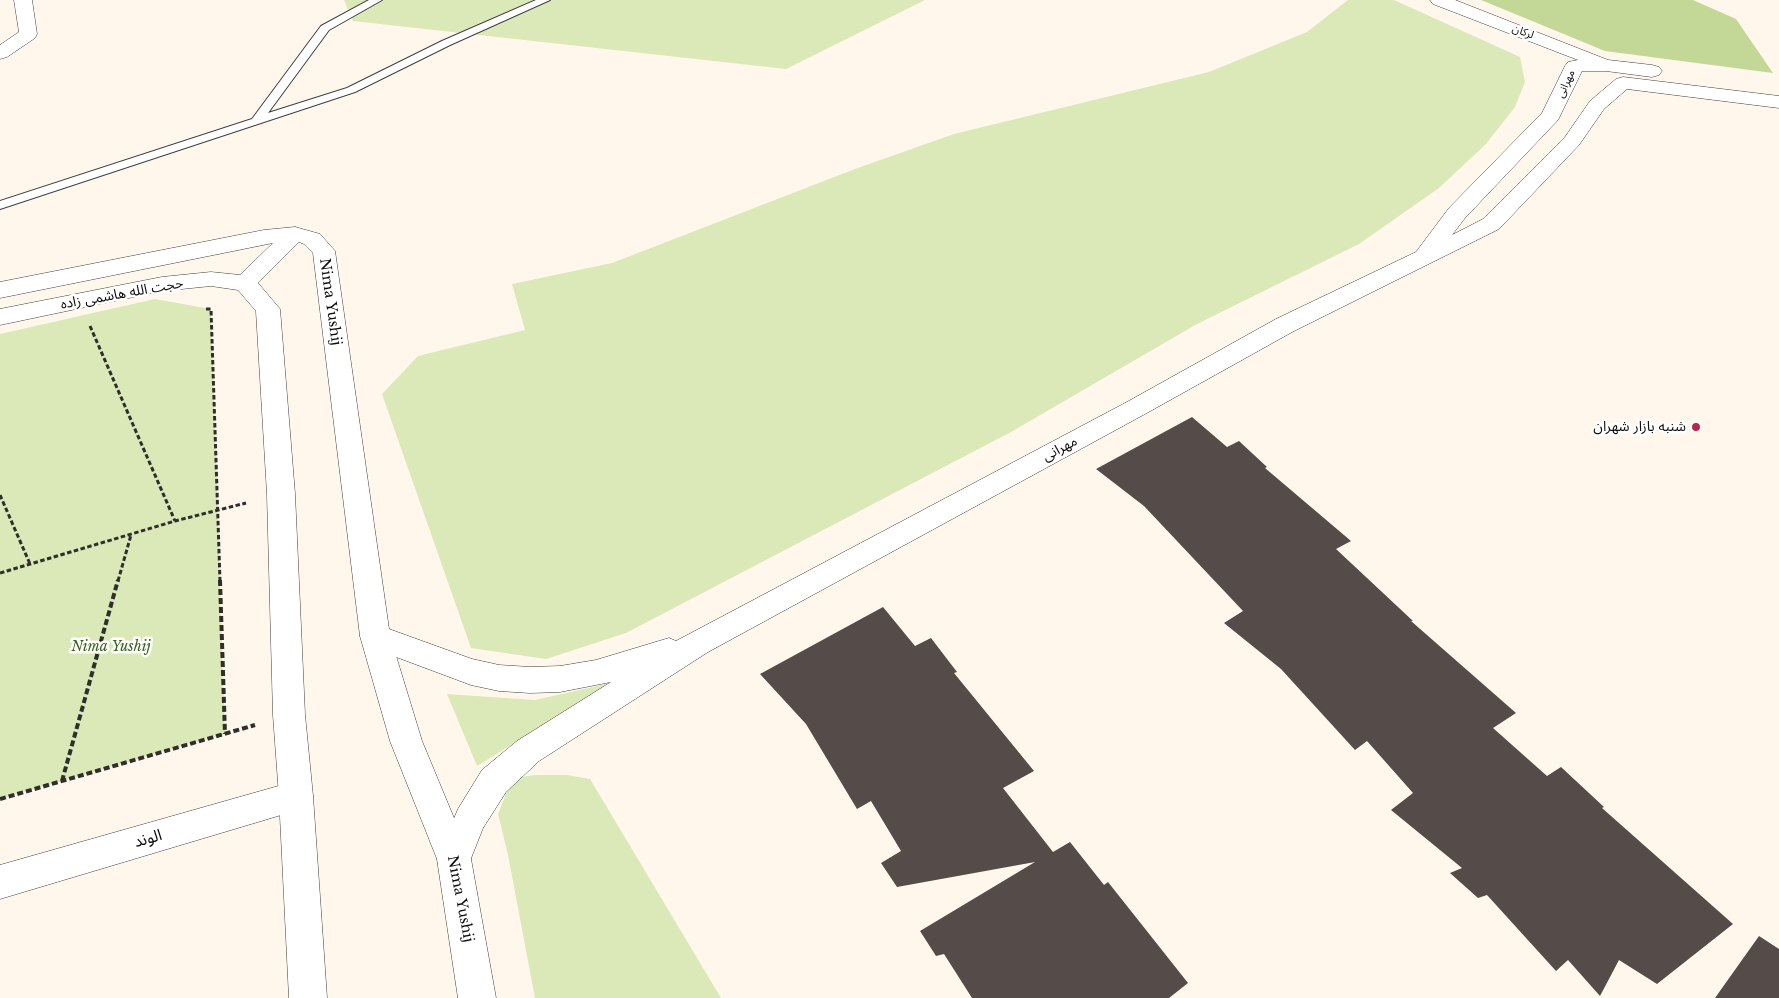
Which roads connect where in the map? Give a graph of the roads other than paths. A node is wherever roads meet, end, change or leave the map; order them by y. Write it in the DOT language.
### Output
graph roads {
  1 [pos="23,0"];
  2 [pos="377,0"];
  3 [pos="545,0"];
  4 [pos="1439,0"];
  5 [pos="0,53"];
  6 [pos="1606,65"];
  7 [pos="1779,87"];
  8 [pos="1779,102"];
  9 [pos="257,120"];
  10 [pos="0,205"];
  11 [pos="295,234"];
  12 [pos="1423,256"];
  13 [pos="245,283"];
  14 [pos="0,290"];
  15 [pos="0,317"];
  16 [pos="375,636"];
  17 [pos="697,643"];
  18 [pos="296,796"];
  19 [pos="454,859"];
  20 [pos="0,882"];
  21 [pos="308,998"];
  22 [pos="477,998"];
  1 -- 5 [label="street"];
  2 -- 9 [label="lane"];
  3 -- 9 [label="lane"];
  4 -- 6 [label="street, لرکان"];
  6 -- 7 [label="street, مهرانی"];
  6 -- 12 [label="street, مهرانی"];
  8 -- 12 [label="street, مهرانی"];
  9 -- 10 [label="lane"];
  11 -- 13 [label="street"];
  11 -- 14 [label="street"];
  11 -- 16 [label="street, Nima Yushij"];
  12 -- 17 [label="street, مهرانی"];
  13 -- 15 [label="street, حجت الله هاشمی زاده"];
  13 -- 18 [label="street"];
  16 -- 17 [label="street"];
  16 -- 19 [label="street, Nima Yushij"];
  17 -- 19 [label="street"];
  18 -- 20 [label="street, الوند"];
  18 -- 21 [label="street"];
  19 -- 22 [label="street, Nima Yushij"];
}
